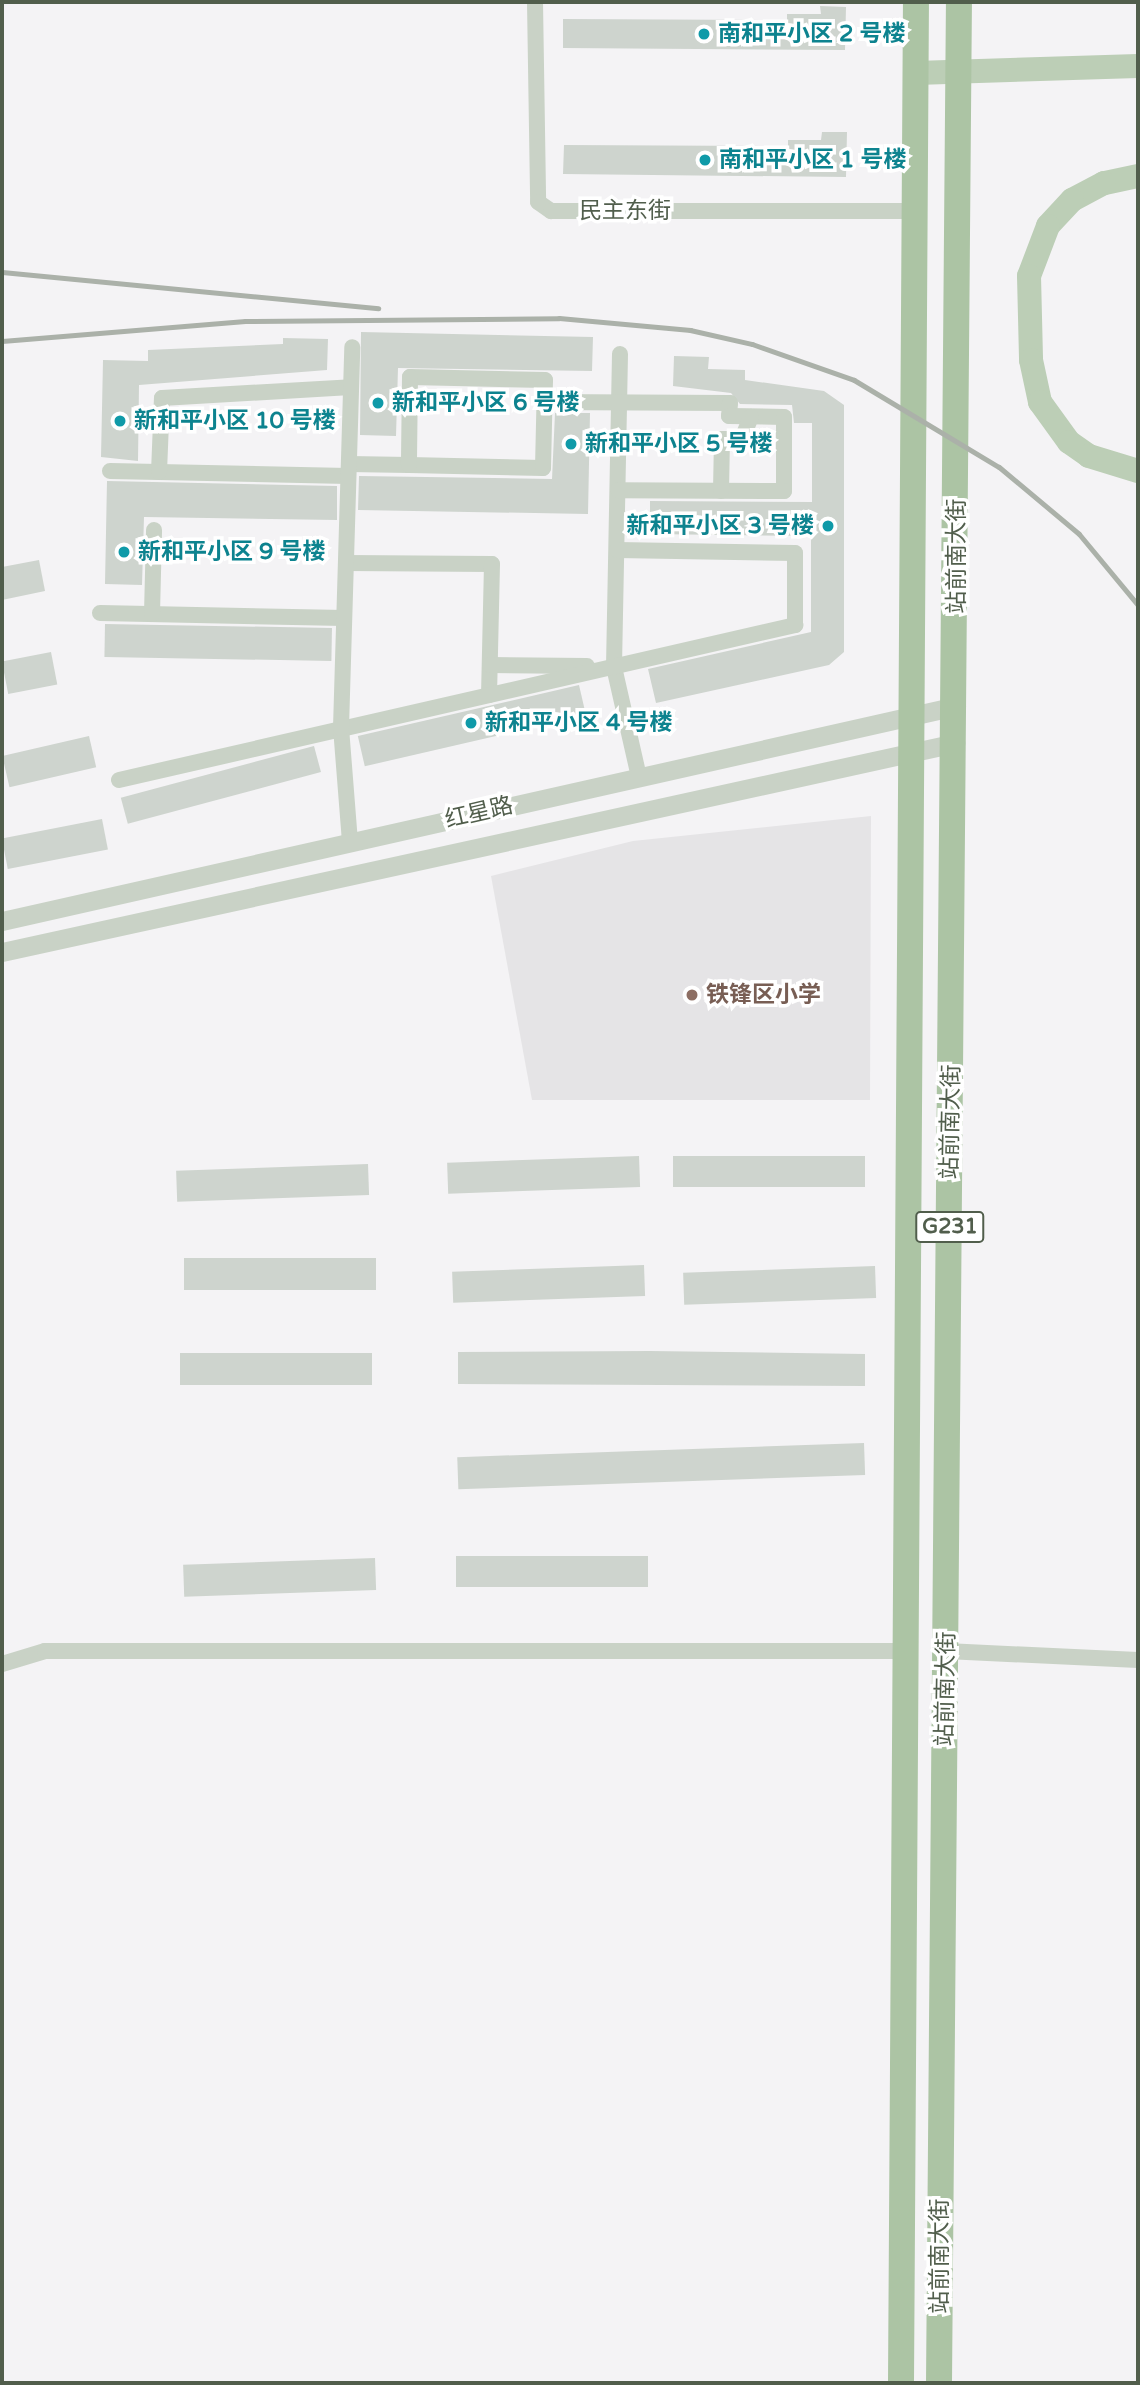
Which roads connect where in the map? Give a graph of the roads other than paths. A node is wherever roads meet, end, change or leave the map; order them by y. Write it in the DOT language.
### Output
graph roads {
  1 [pos="535,2"];
  2 [pos="916,2"];
  3 [pos="959,2"];
  4 [pos="1138,66"];
  5 [pos="958,72"];
  6 [pos="916,73"];
  7 [pos="1138,176"];
  8 [pos="915,211"];
  9 [pos="352,347"];
  10 [pos="620,354"];
  11 [pos="351,387"];
  12 [pos="544,402"];
  13 [pos="619,402"];
  14 [pos="751,416"];
  15 [pos="409,465"];
  16 [pos="349,470"];
  17 [pos="110,471"];
  18 [pos="1138,471"];
  19 [pos="159,472"];
  20 [pos="618,490"];
  21 [pos="721,491"];
  22 [pos="154,530"];
  23 [pos="617,550"];
  24 [pos="346,563"];
  25 [pos="100,613"];
  26 [pos="152,614"];
  27 [pos="344,618"];
  28 [pos="489,665"];
  29 [pos="614,667"];
  30 [pos="489,695"];
  31 [pos="956,706"];
  32 [pos="914,716"];
  33 [pos="341,728"];
  34 [pos="955,743"];
  35 [pos="914,752"];
  36 [pos="639,777"];
  37 [pos="119,780"];
  38 [pos="350,842"];
  39 [pos="2,920"];
  40 [pos="2,952"];
  41 [pos="907,1651"];
  42 [pos="946,1651"];
  43 [pos="1138,1660"];
  44 [pos="2,1664"];
  45 [pos="901,2383"];
  46 [pos="939,2383"];
  1 -- 8 [label="street, 民主东街"];
  2 -- 6 [label="highway, G231"];
  3 -- 5 [label="highway, G231"];
  4 -- 5 [label="main road"];
  5 -- 6 [label="main road"];
  5 -- 31 [label="highway, 站前南大街 / G231"];
  6 -- 8 [label="highway, 站前南大街 / G231"];
  7 -- 18 [label="main road"];
  8 -- 32 [label="highway, 站前南大街 / G231"];
  9 -- 11 [label="street"];
  10 -- 13 [label="street"];
  11 -- 16 [label="street"];
  11 -- 19 [label="street"];
  12 -- 13 [label="street"];
  12 -- 15 [label="street"];
  12 -- 15 [label="street"];
  13 -- 14 [label="street"];
  13 -- 20 [label="street"];
  14 -- 21 [label="street"];
  14 -- 21 [label="street"];
  15 -- 16 [label="street"];
  16 -- 19 [label="street"];
  16 -- 24 [label="street"];
  17 -- 19 [label="street"];
  20 -- 21 [label="street"];
  20 -- 23 [label="street"];
  22 -- 26 [label="street"];
  23 -- 29 [label="street"];
  23 -- 29 [label="street"];
  24 -- 27 [label="street"];
  24 -- 28 [label="street"];
  25 -- 26 [label="street"];
  26 -- 27 [label="street"];
  27 -- 33 [label="street"];
  28 -- 29 [label="street"];
  28 -- 30 [label="street"];
  29 -- 30 [label="street"];
  29 -- 36 [label="street"];
  30 -- 33 [label="street"];
  31 -- 32 [label="street, 红星路"];
  31 -- 34 [label="highway, 站前南大街 / G231"];
  32 -- 35 [label="highway, 站前南大街 / G231"];
  32 -- 36 [label="street, 红星路"];
  33 -- 37 [label="street"];
  33 -- 38 [label="street"];
  34 -- 35 [label="street, 红星路"];
  34 -- 42 [label="highway, 站前南大街 / G231"];
  35 -- 40 [label="street, 红星路"];
  35 -- 41 [label="highway, 站前南大街 / G231"];
  36 -- 38 [label="street, 红星路"];
  38 -- 39 [label="street, 红星路"];
  41 -- 44 [label="street"];
  41 -- 45 [label="highway, 站前南大街 / G231"];
  42 -- 43 [label="street"];
  42 -- 46 [label="highway, 站前南大街 / G231"];
}
